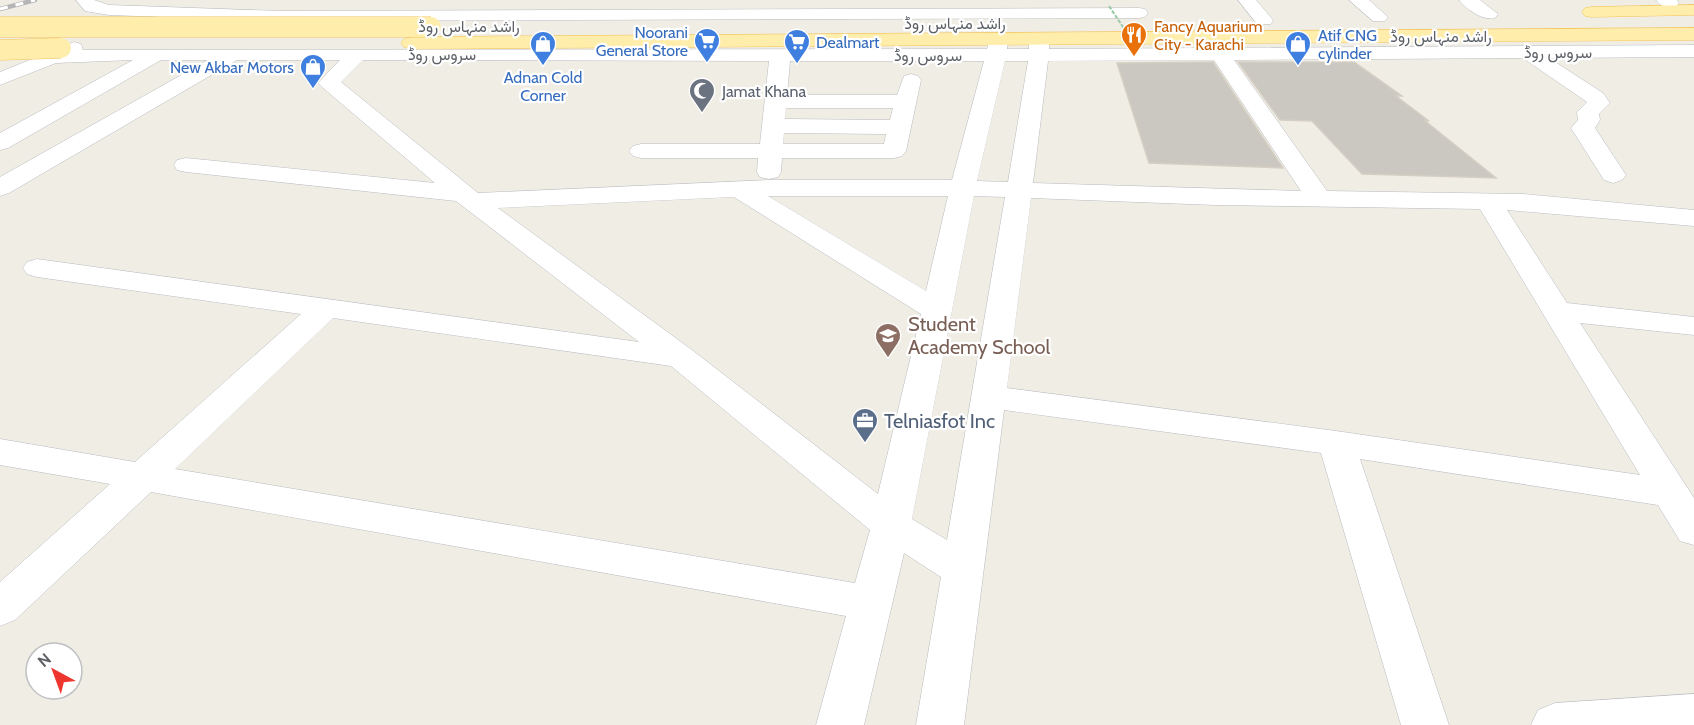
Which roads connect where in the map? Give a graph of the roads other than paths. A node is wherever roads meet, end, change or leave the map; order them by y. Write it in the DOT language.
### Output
graph roads {
  1 [pos="85,0"];
  2 [pos="267,0"];
  3 [pos="424,0"];
  4 [pos="589,0"];
  5 [pos="1247,0"];
  6 [pos="1358,0"];
  7 [pos="1468,0"];
  8 [pos="889,6"];
  9 [pos="784,7"];
  10 [pos="1694,10"];
  11 [pos="1138,11"];
  12 [pos="159,12"];
  13 [pos="1010,12"];
  14 [pos="1569,13"];
  15 [pos="573,14"];
  16 [pos="1489,14"];
  17 [pos="1512,14"];
  18 [pos="231,15"];
  19 [pos="401,15"];
  20 [pos="1456,15"];
  21 [pos="1379,17"];
  22 [pos="1401,17"];
  23 [pos="1694,17"];
  24 [pos="0,19"];
  25 [pos="1264,20"];
  26 [pos="197,26"];
  27 [pos="0,27"];
  28 [pos="1694,29"];
  29 [pos="1694,34"];
  30 [pos="0,42"];
  31 [pos="132,43"];
  32 [pos="997,47"];
  33 [pos="1039,47"];
  34 [pos="0,50"];
  35 [pos="1684,51"];
  36 [pos="1527,52"];
  37 [pos="161,54"];
  38 [pos="233,54"];
  39 [pos="358,54"];
  40 [pos="1220,54"];
  41 [pos="780,55"];
  42 [pos="53,57"];
  43 [pos="1694,64"];
  44 [pos="1,81"];
  45 [pos="776,101"];
  46 [pos="773,126"];
  47 [pos="900,127"];
  48 [pos="0,143"];
  49 [pos="771,150"];
  50 [pos="641,151"];
  51 [pos="186,165"];
  52 [pos="1613,175"];
  53 [pos="0,188"];
  54 [pos="768,188"];
  55 [pos="963,188"];
  56 [pos="739,189"];
  57 [pos="1017,190"];
  58 [pos="467,197"];
  59 [pos="1319,198"];
  60 [pos="1488,201"];
  61 [pos="1694,218"];
  62 [pos="37,268"];
  63 [pos="326,308"];
  64 [pos="937,310"];
  65 [pos="1556,311"];
  66 [pos="1694,326"];
  67 [pos="680,357"];
  68 [pos="987,397"];
  69 [pos="1336,443"];
  70 [pos="0,452"];
  71 [pos="143,477"];
  72 [pos="1674,482"];
  73 [pos="891,525"];
  74 [pos="1694,530"];
  75 [pos="962,570"];
  76 [pos="871,603"];
  77 [pos="0,608"];
  78 [pos="1694,716"];
  79 [pos="840,725"];
  80 [pos="940,725"];
  81 [pos="1425,725"];
  82 [pos="1555,725"];
  1 -- 12 [label="street"];
  2 -- 18 [label="street"];
  3 -- 19 [label="street"];
  4 -- 15 [label="street"];
  5 -- 25 [label="street"];
  6 -- 21 [label="street"];
  7 -- 16 [label="street"];
  8 -- 9 [label="street"];
  8 -- 13 [label="street"];
  9 -- 15 [label="street"];
  10 -- 14 [label="main road"];
  11 -- 13 [label="main road, راشد منہاس روڈ"];
  11 -- 25 [label="main road, راشد منہاس روڈ"];
  12 -- 18 [label="street"];
  12 -- 42 [label="street"];
  13 -- 26 [label="main road, راشد منہاس روڈ, bridge"];
  15 -- 19 [label="street"];
  16 -- 17 [label="main road, راشد منہاس روڈ"];
  16 -- 20 [label="main road, راشد منہاس روڈ"];
  18 -- 19 [label="street"];
  21 -- 22 [label="main road, راشد منہاس روڈ"];
  21 -- 25 [label="main road, راشد منہاس روڈ"];
  23 -- 28 [label="main road"];
  24 -- 26 [label="main road, bridge"];
  26 -- 27 [label="main road, راشد منہاس روڈ, bridge"];
  29 -- 33 [label="main road, راشد منہاس روڈ"];
  30 -- 31 [label="main road, راشد منہاس روڈ"];
  31 -- 32 [label="main road, راشد منہاس روڈ"];
  31 -- 34 [label="main road, bridge"];
  32 -- 33 [label="street, سروس روڈ"];
  32 -- 41 [label="street, سروس روڈ"];
  32 -- 55 [label="street"];
  33 -- 40 [label="street, سروس روڈ"];
  33 -- 57 [label="street"];
  35 -- 36 [label="street, سروس روڈ"];
  35 -- 43 [label="street"];
  36 -- 40 [label="street, سروس روڈ"];
  36 -- 52 [label="street"];
  37 -- 38 [label="street, سروس روڈ"];
  37 -- 42 [label="street, سروس روڈ"];
  37 -- 48 [label="street"];
  38 -- 39 [label="street, سروس روڈ"];
  38 -- 53 [label="street"];
  39 -- 41 [label="street, سروس روڈ"];
  39 -- 58 [label="street"];
  40 -- 59 [label="street"];
  41 -- 45 [label="street"];
  42 -- 44 [label="street"];
  45 -- 46 [label="street"];
  45 -- 47 [label="street"];
  46 -- 47 [label="street"];
  46 -- 49 [label="street"];
  47 -- 49 [label="street"];
  49 -- 50 [label="street"];
  49 -- 54 [label="street"];
  51 -- 58 [label="street"];
  54 -- 55 [label="street"];
  54 -- 56 [label="street"];
  55 -- 57 [label="street"];
  55 -- 64 [label="street"];
  56 -- 58 [label="street"];
  56 -- 64 [label="street"];
  57 -- 59 [label="street"];
  57 -- 68 [label="street"];
  58 -- 67 [label="street"];
  59 -- 60 [label="street"];
  60 -- 61 [label="street"];
  60 -- 65 [label="street"];
  62 -- 63 [label="street"];
  63 -- 67 [label="street"];
  63 -- 71 [label="street"];
  64 -- 73 [label="street"];
  65 -- 66 [label="street"];
  65 -- 72 [label="street"];
  67 -- 73 [label="street"];
  68 -- 69 [label="street"];
  68 -- 75 [label="street"];
  69 -- 72 [label="street"];
  69 -- 81 [label="street"];
  70 -- 71 [label="street"];
  71 -- 76 [label="street"];
  71 -- 77 [label="street"];
  72 -- 74 [label="street"];
  73 -- 75 [label="street"];
  73 -- 76 [label="street"];
  75 -- 80 [label="street"];
  76 -- 79 [label="street"];
  78 -- 82 [label="street"];
}
